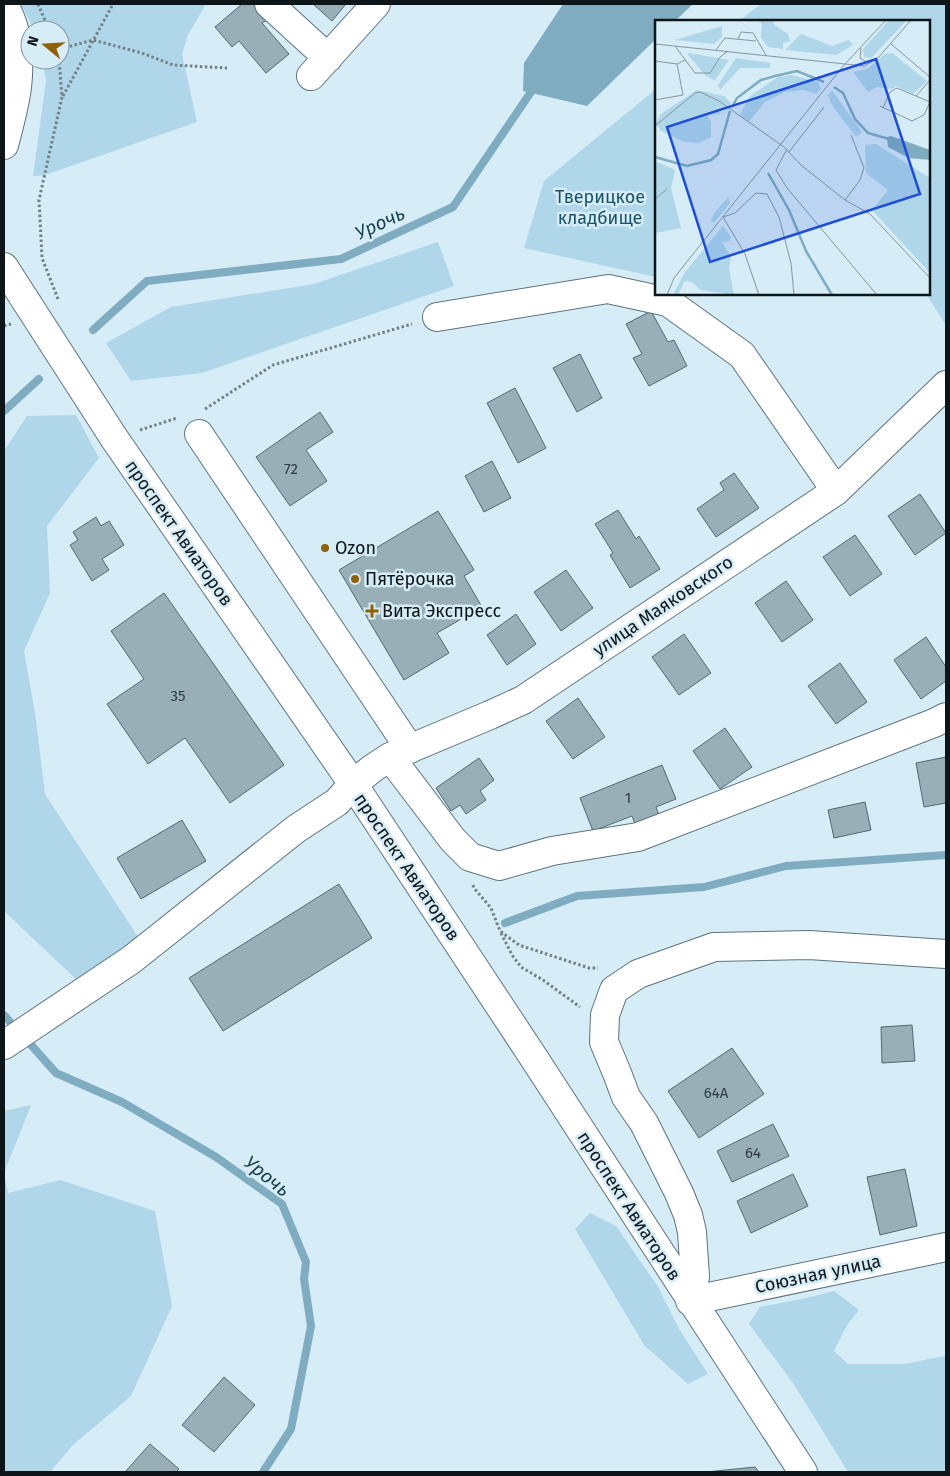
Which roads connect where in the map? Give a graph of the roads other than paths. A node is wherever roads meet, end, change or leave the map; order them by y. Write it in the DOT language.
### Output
graph roads {
  1 [pos="269,4"];
  2 [pos="376,4"];
  3 [pos="9,16"];
  4 [pos="4,71"];
  5 [pos="4,145"];
  6 [pos="4,267"];
  7 [pos="437,317"];
  8 [pos="946,386"];
  9 [pos="202,422"];
  10 [pos="836,490"];
  11 [pos="940,720"];
  12 [pos="400,753"];
  13 [pos="353,784"];
  14 [pos="946,954"];
  15 [pos="4,1045"];
  16 [pos="946,1247"];
  17 [pos="690,1301"];
  18 [pos="803,1472"];
  1 -- 2 [label="street"];
  3 -- 4 [label="street"];
  3 -- 5 [label="street"];
  6 -- 13 [label="street, проспект Авиаторов"];
  7 -- 10 [label="street"];
  8 -- 10 [label="street, улица Маяковского"];
  9 -- 12 [label="street"];
  10 -- 12 [label="street, улица Маяковского"];
  11 -- 12 [label="street"];
  12 -- 13 [label="street, улица Маяковского"];
  13 -- 15 [label="street, улица Маяковского"];
  13 -- 17 [label="street, проспект Авиаторов"];
  14 -- 17 [label="street"];
  16 -- 17 [label="street, Союзная улица"];
  17 -- 18 [label="street, проспект Авиаторов"];
}
